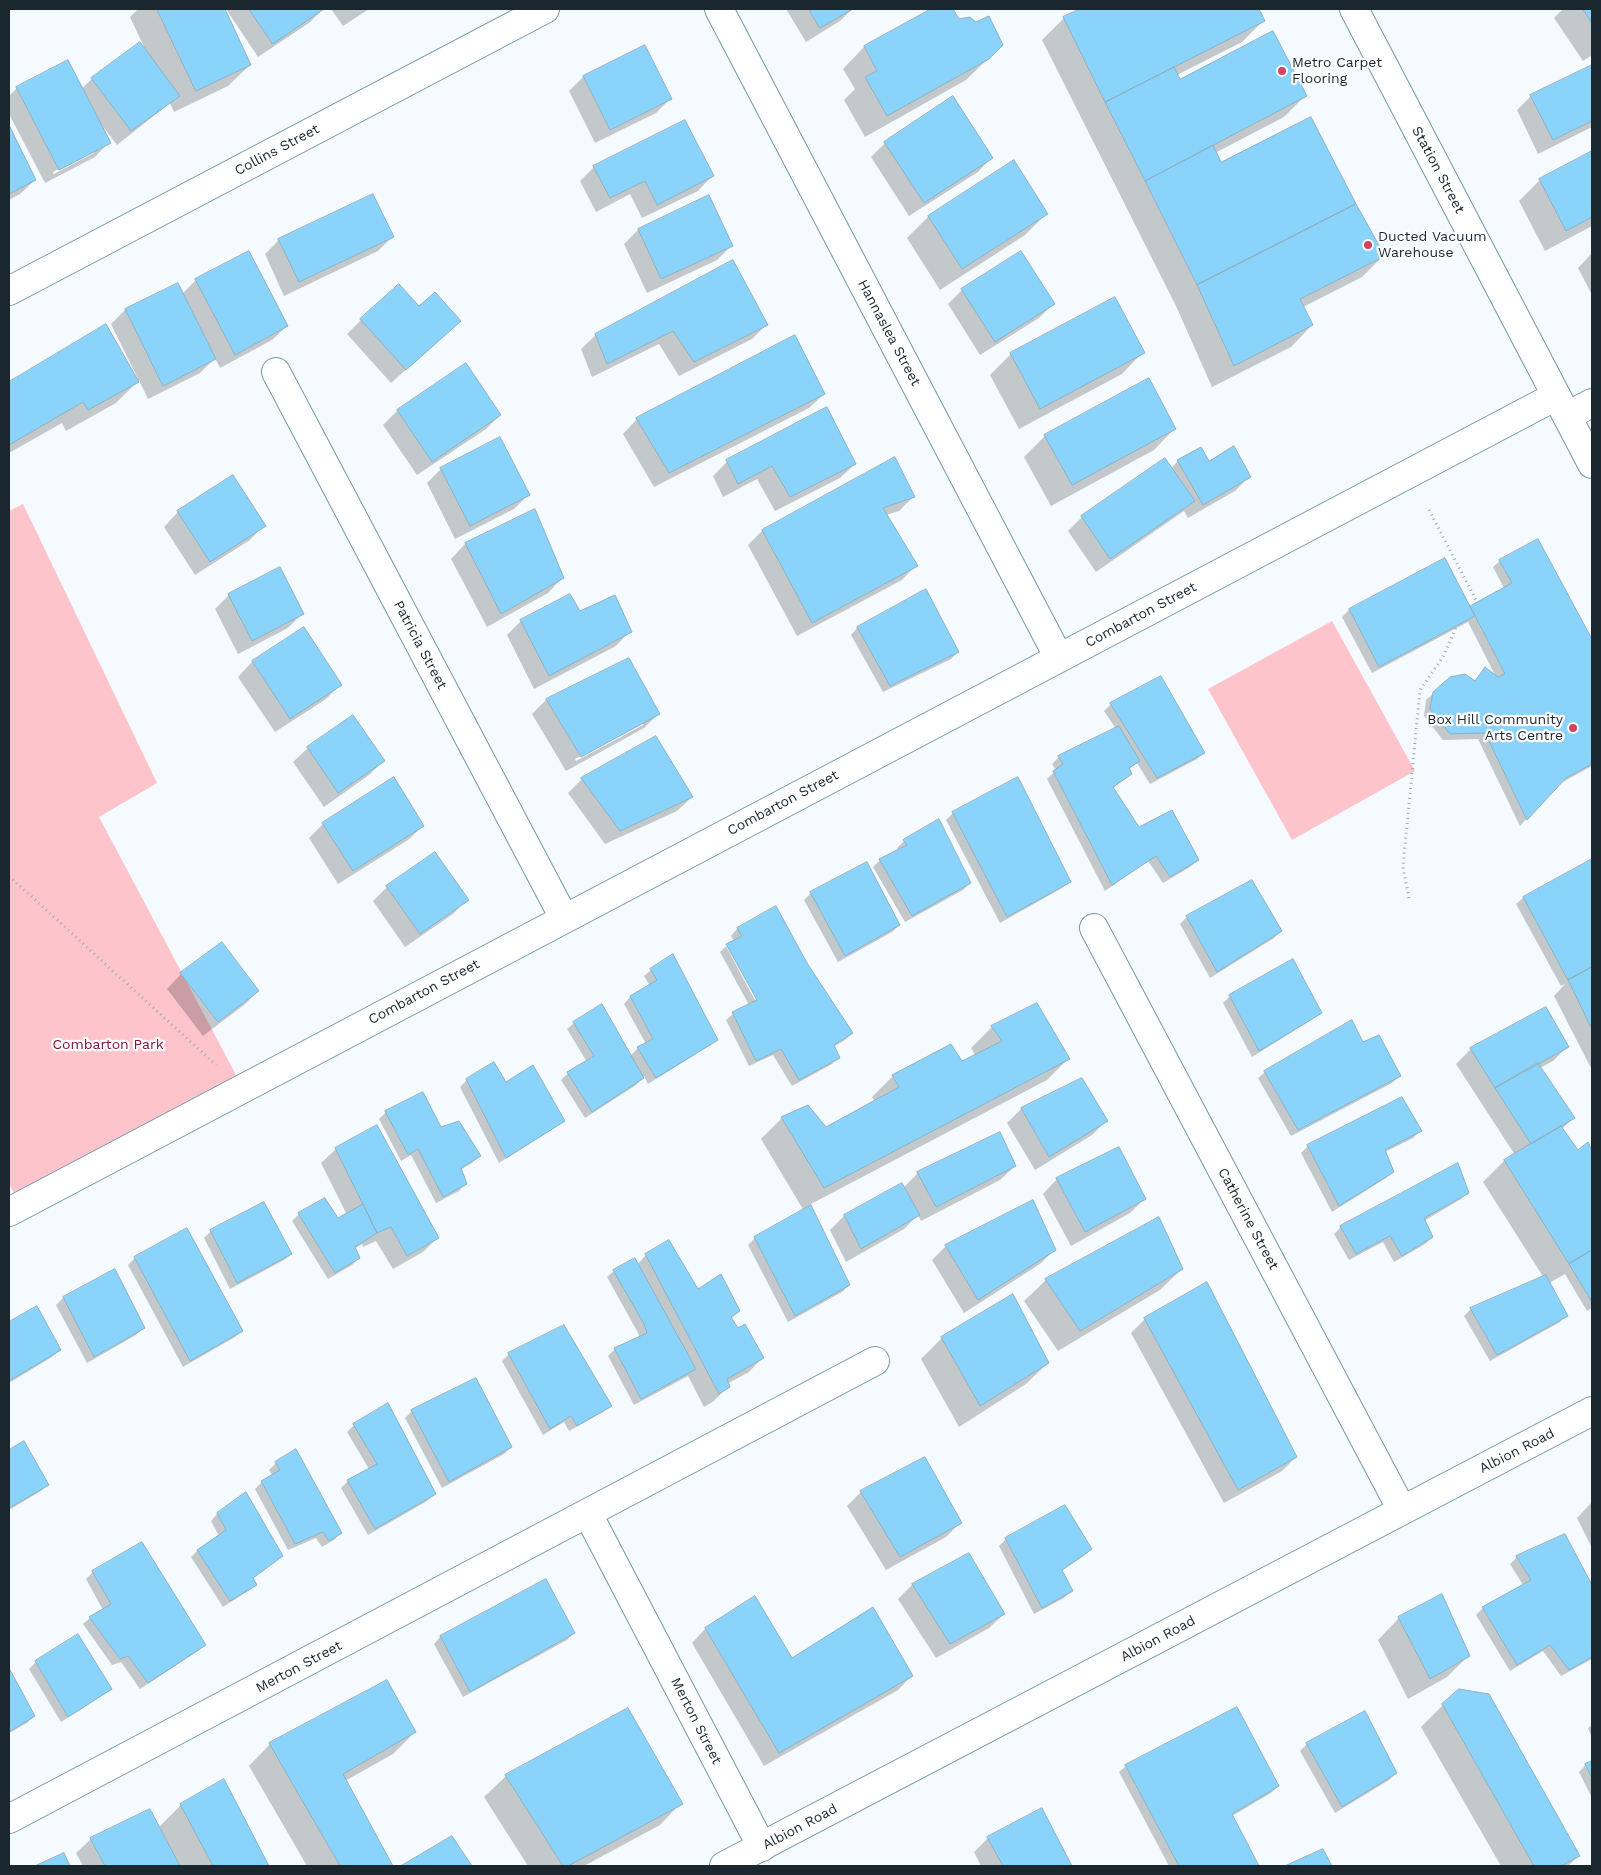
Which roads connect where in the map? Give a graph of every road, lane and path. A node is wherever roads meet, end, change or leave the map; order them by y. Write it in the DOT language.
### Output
graph roads {
  1 [pos="546,9"];
  2 [pos="719,9"];
  3 [pos="1354,9"];
  4 [pos="9,291"];
  5 [pos="276,372"];
  6 [pos="1592,403"];
  7 [pos="1562,406"];
  8 [pos="1592,464"];
  9 [pos="1429,510"];
  10 [pos="1477,602"];
  11 [pos="1457,625"];
  12 [pos="1059,658"];
  13 [pos="9,876"];
  14 [pos="1409,898"];
  15 [pos="564,918"];
  16 [pos="1094,928"];
  17 [pos="243,1088"];
  18 [pos="9,1212"];
  19 [pos="875,1362"];
  20 [pos="1592,1411"];
  21 [pos="1402,1510"];
  22 [pos="588,1514"];
  23 [pos="9,1820"];
  24 [pos="762,1848"];
  25 [pos="724,1866"];
  1 -- 4 [label="street, Collins Street"];
  2 -- 12 [label="street, Hannaslea Street"];
  3 -- 7 [label="street, Station Street"];
  5 -- 15 [label="street, Patricia Street"];
  6 -- 7 [label="street, Combarton Street"];
  7 -- 8 [label="street, Station Street"];
  7 -- 12 [label="street, Combarton Street"];
  9 -- 10 [label="path"];
  11 -- 14 [label="path"];
  12 -- 15 [label="street, Combarton Street"];
  13 -- 17 [label="path"];
  15 -- 17 [label="street, Combarton Street"];
  16 -- 21 [label="street, Catherine Street"];
  17 -- 18 [label="street, Combarton Street"];
  19 -- 22 [label="street, Merton Street"];
  20 -- 21 [label="street, Albion Road"];
  21 -- 24 [label="street, Albion Road"];
  22 -- 23 [label="street, Merton Street"];
  22 -- 24 [label="street, Merton Street"];
  24 -- 25 [label="street, Albion Road"];
}
